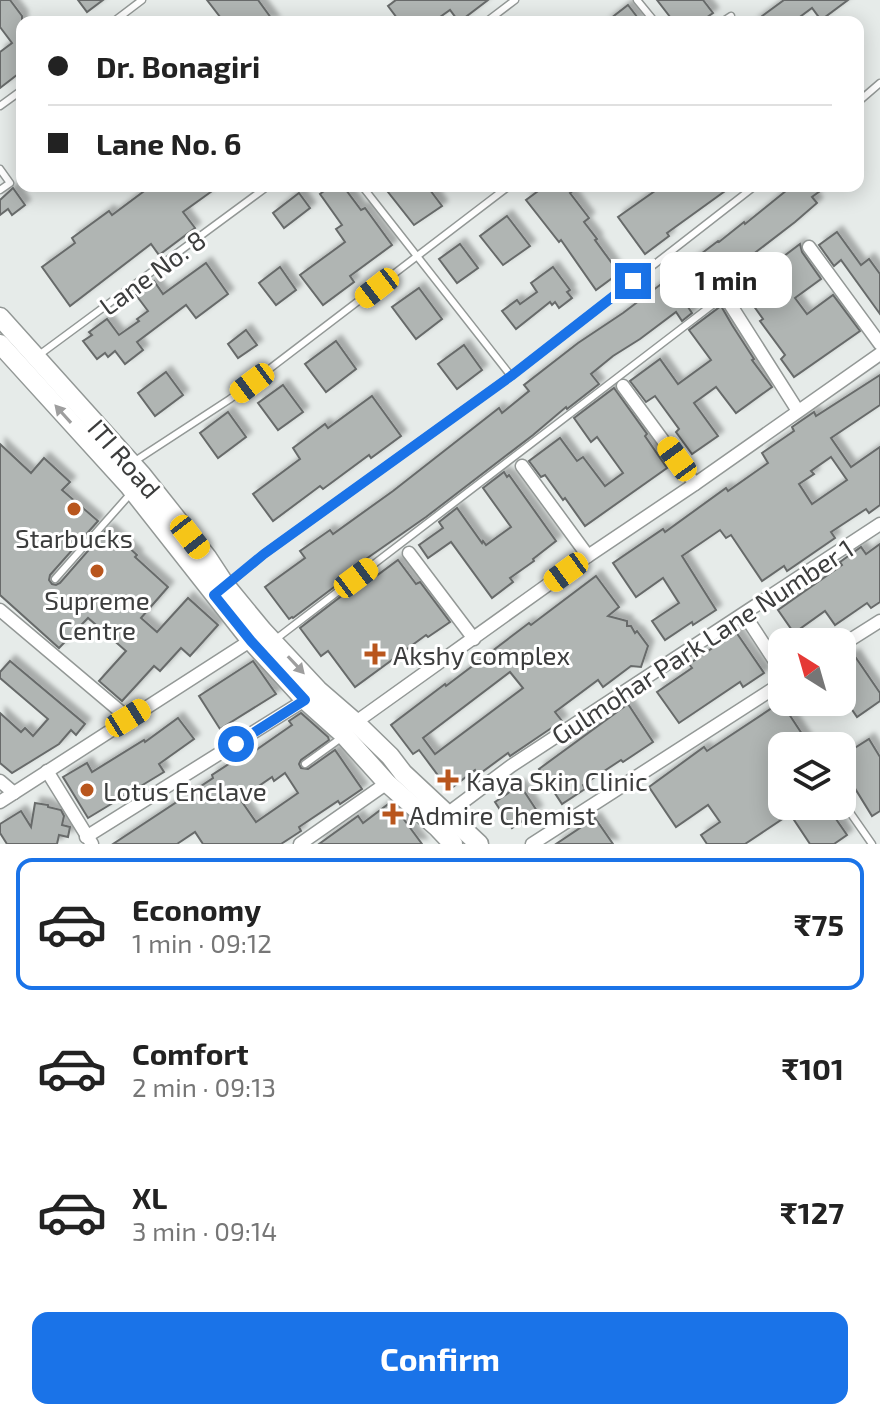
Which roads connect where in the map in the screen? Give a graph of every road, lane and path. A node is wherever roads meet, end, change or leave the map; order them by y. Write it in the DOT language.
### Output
graph roads {
  1 [pos="142,0"];
  2 [pos="515,0"];
  3 [pos="637,0"];
  4 [pos="121,16"];
  5 [pos="494,16"];
  6 [pos="650,16"];
  7 [pos="880,83"];
  8 [pos="864,97"];
  9 [pos="0,169"];
  10 [pos="0,190"];
  11 [pos="260,192"];
  12 [pos="367,192"];
  13 [pos="501,192"];
  14 [pos="747,192"];
  15 [pos="809,247"];
  16 [pos="417,257"];
  17 [pos="725,302"];
  18 [pos="0,317"];
  19 [pos="880,344"];
  20 [pos="6,347"];
  21 [pos="880,354"];
  22 [pos="36,357"];
  23 [pos="511,376"];
  24 [pos="623,386"];
  25 [pos="798,411"];
  26 [pos="132,463"];
  27 [pos="522,466"];
  28 [pos="695,484"];
  29 [pos="133,491"];
  30 [pos="880,524"];
  31 [pos="409,553"];
  32 [pos="588,556"];
  33 [pos="55,579"];
  34 [pos="220,590"];
  35 [pos="0,610"];
  36 [pos="744,614"];
  37 [pos="880,621"];
  38 [pos="856,636"];
  39 [pos="263,638"];
  40 [pos="474,639"];
  41 [pos="768,651"];
  42 [pos="768,692"];
  43 [pos="305,700"];
  44 [pos="128,718"];
  45 [pos="347,730"];
  46 [pos="305,764"];
  47 [pos="47,771"];
  48 [pos="0,781"];
  49 [pos="387,783"];
  50 [pos="14,793"];
  51 [pos="0,802"];
  52 [pos="447,814"];
  53 [pos="855,820"];
  54 [pos="89,840"];
  55 [pos="300,844"];
  56 [pos="453,844"];
  57 [pos="479,844"];
  58 [pos="532,844"];
  59 [pos="872,844"];
  1 -- 4 [label="lane"];
  2 -- 5 [label="lane"];
  3 -- 6 [label="lane"];
  7 -- 8 [label="lane"];
  9 -- 10 [label="lane"];
  11 -- 22 [label="lane, Lane No. 8"];
  12 -- 16 [label="lane"];
  13 -- 16 [label="lane"];
  14 -- 23 [label="lane"];
  15 -- 19 [label="street"];
  16 -- 23 [label="lane"];
  16 -- 26 [label="lane"];
  17 -- 25 [label="street"];
  17 -- 39 [label="lane"];
  18 -- 20 [label="main road, ITI Road"];
  20 -- 22 [label="main road, ITI Road"];
  29 -- 20 [label="main road, ITI Road, one-way"];
  21 -- 25 [label="street"];
  22 -- 26 [label="main road, ITI Road"];
  23 -- 34 [label="lane"];
  24 -- 28 [label="street"];
  25 -- 28 [label="street"];
  26 -- 34 [label="main road, ITI Road"];
  27 -- 32 [label="street"];
  28 -- 32 [label="street"];
  29 -- 33 [label="lane"];
  29 -- 34 [label="main road, ITI Road"];
  30 -- 36 [label="street, Gulmohar Park Lane Number 1"];
  31 -- 40 [label="street"];
  32 -- 40 [label="street"];
  34 -- 39 [label="main road, ITI Road"];
  35 -- 44 [label="street"];
  36 -- 41 [label="street"];
  36 -- 52 [label="street, Gulmohar Park Lane Number 1"];
  37 -- 38 [label="street"];
  39 -- 43 [label="main road, ITI Road"];
  39 -- 44 [label="street"];
  39 -- 45 [label="main road, ITI Road, one-way"];
  40 -- 45 [label="street"];
  42 -- 58 [label="street"];
  43 -- 45 [label="main road, ITI Road"];
  43 -- 54 [label="street"];
  44 -- 47 [label="street"];
  45 -- 46 [label="lane"];
  45 -- 49 [label="main road, ITI Road"];
  45 -- 52 [label="main road, ITI Road"];
  47 -- 50 [label="street"];
  47 -- 54 [label="street"];
  48 -- 50 [label="street"];
  49 -- 55 [label="street"];
  49 -- 56 [label="main road, ITI Road"];
  50 -- 51 [label="street"];
  52 -- 57 [label="main road, ITI Road"];
  53 -- 59 [label="lane"];
}
